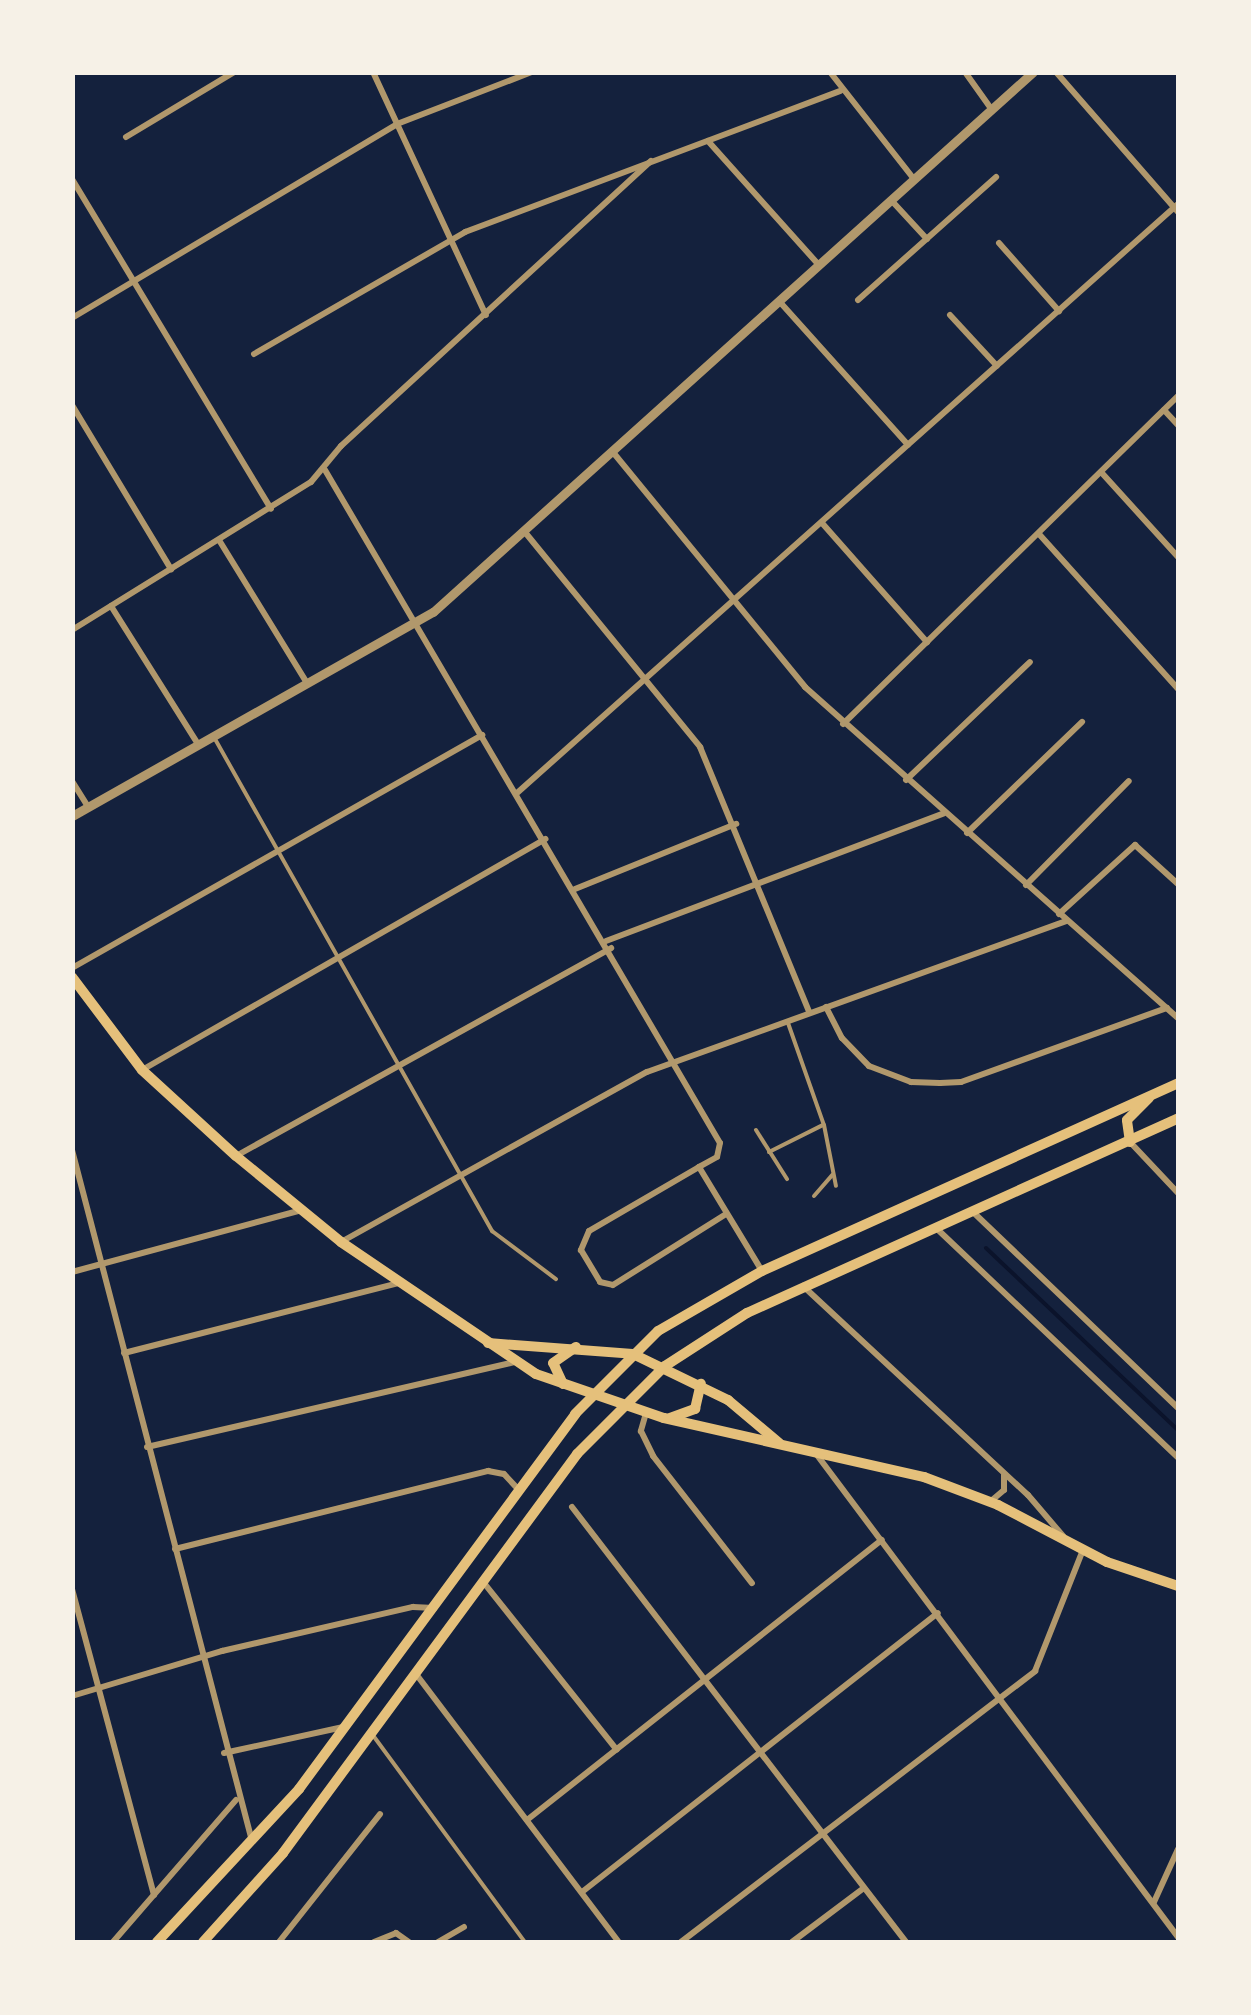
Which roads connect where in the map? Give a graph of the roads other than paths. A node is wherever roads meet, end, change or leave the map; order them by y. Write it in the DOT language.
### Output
graph roads {
  1 [pos="234,72"];
  2 [pos="374,72"];
  3 [pos="532,72"];
  4 [pos="830,72"];
  5 [pos="965,72"];
  6 [pos="1033,72"];
  7 [pos="1056,72"];
  8 [pos="840,90"];
  9 [pos="992,110"];
  10 [pos="397,124"];
  11 [pos="126,137"];
  12 [pos="708,141"];
  13 [pos="651,162"];
  14 [pos="996,177"];
  15 [pos="72,179"];
  16 [pos="914,179"];
  17 [pos="891,200"];
  18 [pos="1177,208"];
  19 [pos="450,239"];
  20 [pos="927,239"];
  21 [pos="999,244"];
  22 [pos="819,265"];
  23 [pos="134,281"];
  24 [pos="858,300"];
  25 [pos="779,301"];
  26 [pos="1059,311"];
  27 [pos="486,314"];
  28 [pos="950,315"];
  29 [pos="72,318"];
  30 [pos="254,354"];
  31 [pos="997,366"];
  32 [pos="1178,396"];
  33 [pos="72,405"];
  34 [pos="1164,410"];
  35 [pos="1178,425"];
  36 [pos="908,445"];
  37 [pos="612,451"];
  38 [pos="325,470"];
  39 [pos="1101,472"];
  40 [pos="271,509"];
  41 [pos="822,523"];
  42 [pos="524,530"];
  43 [pos="1038,534"];
  44 [pos="220,540"];
  45 [pos="1178,557"];
  46 [pos="170,569"];
  47 [pos="732,604"];
  48 [pos="112,606"];
  49 [pos="417,621"];
  50 [pos="72,630"];
  51 [pos="927,642"];
  52 [pos="1030,662"];
  53 [pos="646,680"];
  54 [pos="307,683"];
  55 [pos="1178,689"];
  56 [pos="1082,722"];
  57 [pos="843,724"];
  58 [pos="213,735"];
  59 [pos="482,735"];
  60 [pos="198,744"];
  61 [pos="906,780"];
  62 [pos="72,781"];
  63 [pos="1129,781"];
  64 [pos="517,793"];
  65 [pos="88,807"];
  66 [pos="944,814"];
  67 [pos="72,816"];
  68 [pos="736,824"];
  69 [pos="967,834"];
  70 [pos="545,839"];
  71 [pos="278,848"];
  72 [pos="758,883"];
  73 [pos="1178,884"];
  74 [pos="1026,885"];
  75 [pos="575,890"];
  76 [pos="1060,914"];
  77 [pos="1067,921"];
  78 [pos="608,945"];
  79 [pos="339,958"];
  80 [pos="72,968"];
  81 [pos="72,978"];
  82 [pos="826,1006"];
  83 [pos="1167,1008"];
  84 [pos="809,1012"];
  85 [pos="1178,1018"];
  86 [pos="787,1021"];
  87 [pos="674,1060"];
  88 [pos="399,1065"];
  89 [pos="142,1070"];
  90 [pos="1178,1083"];
  91 [pos="1150,1097"];
  92 [pos="1178,1118"];
  93 [pos="824,1124"];
  94 [pos="756,1130"];
  95 [pos="1130,1142"];
  96 [pos="72,1150"];
  97 [pos="769,1152"];
  98 [pos="236,1156"];
  99 [pos="699,1168"];
  100 [pos="833,1174"];
  101 [pos="461,1175"];
  102 [pos="787,1180"];
  103 [pos="836,1186"];
  104 [pos="1178,1193"];
  105 [pos="814,1196"];
  106 [pos="302,1210"];
  107 [pos="971,1210"];
  108 [pos="726,1214"];
  109 [pos="934,1226"];
  110 [pos="341,1242"];
  111 [pos="101,1263"];
  112 [pos="762,1270"];
  113 [pos="72,1272"];
  114 [pos="556,1279"];
  115 [pos="399,1283"];
  116 [pos="803,1286"];
  117 [pos="487,1343"];
  118 [pos="581,1346"];
  119 [pos="124,1353"];
  120 [pos="633,1354"];
  121 [pos="514,1362"];
  122 [pos="666,1366"];
  123 [pos="701,1384"];
  124 [pos="568,1388"];
  125 [pos="590,1396"];
  126 [pos="621,1406"];
  127 [pos="1178,1408"];
  128 [pos="646,1413"];
  129 [pos="664,1418"];
  130 [pos="781,1444"];
  131 [pos="148,1447"];
  132 [pos="813,1450"];
  133 [pos="1178,1458"];
  134 [pos="1001,1470"];
  135 [pos="520,1490"];
  136 [pos="988,1502"];
  137 [pos="572,1507"];
  138 [pos="882,1540"];
  139 [pos="1066,1541"];
  140 [pos="175,1549"];
  141 [pos="1083,1550"];
  142 [pos="483,1582"];
  143 [pos="752,1582"];
  144 [pos="1178,1586"];
  145 [pos="72,1589"];
  146 [pos="436,1608"];
  147 [pos="938,1614"];
  148 [pos="204,1658"];
  149 [pos="416,1674"];
  150 [pos="707,1679"];
  151 [pos="99,1690"];
  152 [pos="72,1696"];
  153 [pos="1002,1697"];
  154 [pos="349,1727"];
  155 [pos="372,1734"];
  156 [pos="617,1750"];
  157 [pos="760,1751"];
  158 [pos="224,1753"];
  159 [pos="236,1799"];
  160 [pos="380,1814"];
  161 [pos="527,1820"];
  162 [pos="823,1833"];
  163 [pos="252,1842"];
  164 [pos="1178,1848"];
  165 [pos="864,1888"];
  166 [pos="582,1892"];
  167 [pos="154,1896"];
  168 [pos="1153,1902"];
  169 [pos="464,1927"];
  170 [pos="1178,1937"];
  171 [pos="113,1942"];
  172 [pos="157,1942"];
  173 [pos="203,1942"];
  174 [pos="280,1942"];
  175 [pos="374,1942"];
  176 [pos="409,1942"];
  177 [pos="438,1942"];
  178 [pos="525,1942"];
  179 [pos="619,1942"];
  180 [pos="682,1942"];
  181 [pos="792,1942"];
  182 [pos="906,1942"];
  1 -- 11 [label="street"];
  2 -- 10 [label="street"];
  3 -- 10 [label="street"];
  4 -- 8 [label="street"];
  5 -- 9 [label="street"];
  6 -- 9 [label="street"];
  7 -- 18 [label="street"];
  8 -- 12 [label="street"];
  8 -- 16 [label="street"];
  9 -- 16 [label="street"];
  10 -- 19 [label="street"];
  10 -- 23 [label="street"];
  12 -- 13 [label="street"];
  12 -- 22 [label="street"];
  13 -- 19 [label="street"];
  13 -- 27 [label="street"];
  14 -- 20 [label="street"];
  15 -- 23 [label="street"];
  16 -- 17 [label="street"];
  17 -- 20 [label="street"];
  17 -- 22 [label="street"];
  18 -- 26 [label="street"];
  19 -- 27 [label="street"];
  19 -- 30 [label="street"];
  20 -- 24 [label="street"];
  21 -- 26 [label="street"];
  22 -- 25 [label="street"];
  23 -- 29 [label="street"];
  23 -- 40 [label="street"];
  25 -- 36 [label="street"];
  25 -- 37 [label="street"];
  26 -- 31 [label="street"];
  27 -- 38 [label="street"];
  28 -- 31 [label="street"];
  31 -- 36 [label="street"];
  32 -- 34 [label="street"];
  33 -- 46 [label="street"];
  34 -- 35 [label="street"];
  34 -- 39 [label="street"];
  36 -- 41 [label="street"];
  37 -- 42 [label="street"];
  37 -- 47 [label="street"];
  38 -- 40 [label="street"];
  38 -- 49 [label="street"];
  39 -- 43 [label="street"];
  39 -- 45 [label="street"];
  40 -- 44 [label="street"];
  41 -- 47 [label="street"];
  41 -- 51 [label="street"];
  42 -- 49 [label="street"];
  42 -- 53 [label="street"];
  43 -- 51 [label="street"];
  43 -- 55 [label="street"];
  44 -- 46 [label="street"];
  44 -- 54 [label="street"];
  46 -- 48 [label="street"];
  47 -- 53 [label="street"];
  47 -- 57 [label="street"];
  48 -- 50 [label="street"];
  48 -- 60 [label="street"];
  49 -- 54 [label="street"];
  49 -- 59 [label="street"];
  51 -- 57 [label="street"];
  52 -- 61 [label="street"];
  53 -- 64 [label="street"];
  53 -- 68 [label="street"];
  54 -- 58 [label="street"];
  56 -- 69 [label="street"];
  57 -- 61 [label="street"];
  58 -- 60 [label="street"];
  58 -- 71 [label="lane"];
  59 -- 64 [label="street"];
  59 -- 71 [label="street"];
  60 -- 65 [label="street"];
  61 -- 66 [label="street"];
  62 -- 65 [label="street"];
  63 -- 74 [label="street"];
  64 -- 70 [label="street"];
  65 -- 67 [label="street"];
  66 -- 69 [label="street"];
  66 -- 72 [label="street"];
  68 -- 72 [label="street"];
  68 -- 75 [label="street"];
  69 -- 74 [label="street"];
  70 -- 75 [label="street"];
  70 -- 79 [label="street"];
  71 -- 79 [label="lane"];
  71 -- 80 [label="street"];
  72 -- 78 [label="street"];
  72 -- 84 [label="street"];
  73 -- 76 [label="street"];
  74 -- 76 [label="street"];
  75 -- 78 [label="street"];
  76 -- 77 [label="street"];
  77 -- 82 [label="street"];
  77 -- 83 [label="street"];
  78 -- 87 [label="street"];
  78 -- 88 [label="street"];
  79 -- 88 [label="lane"];
  79 -- 89 [label="street"];
  81 -- 89 [label="main road"];
  82 -- 83 [label="street"];
  82 -- 84 [label="street"];
  83 -- 85 [label="street"];
  84 -- 86 [label="street"];
  86 -- 87 [label="street"];
  86 -- 93 [label="lane"];
  87 -- 99 [label="street"];
  87 -- 101 [label="street"];
  88 -- 98 [label="street"];
  88 -- 101 [label="lane"];
  89 -- 98 [label="main road"];
  90 -- 91 [label="main road"];
  91 -- 95 [label="main road"];
  91 -- 112 [label="main road"];
  92 -- 95 [label="main road"];
  93 -- 97 [label="lane"];
  93 -- 100 [label="lane"];
  94 -- 97 [label="lane"];
  95 -- 104 [label="street"];
  95 -- 107 [label="main road"];
  96 -- 111 [label="street"];
  97 -- 102 [label="lane"];
  98 -- 106 [label="main road"];
  99 -- 108 [label="street"];
  99 -- 108 [label="street"];
  100 -- 103 [label="lane"];
  100 -- 105 [label="lane"];
  101 -- 110 [label="street"];
  101 -- 114 [label="lane"];
  106 -- 110 [label="main road"];
  106 -- 111 [label="street"];
  107 -- 109 [label="main road"];
  107 -- 127 [label="street"];
  108 -- 112 [label="street"];
  109 -- 116 [label="main road"];
  109 -- 133 [label="street"];
  110 -- 115 [label="main road"];
  111 -- 113 [label="street"];
  111 -- 119 [label="street"];
  112 -- 120 [label="main road"];
  115 -- 117 [label="main road"];
  115 -- 119 [label="street"];
  116 -- 122 [label="main road"];
  116 -- 134 [label="street"];
  117 -- 118 [label="main road"];
  117 -- 121 [label="main road"];
  118 -- 120 [label="main road"];
  118 -- 124 [label="main road"];
  119 -- 131 [label="street"];
  120 -- 122 [label="main road"];
  120 -- 125 [label="main road"];
  121 -- 124 [label="main road"];
  121 -- 131 [label="street"];
  122 -- 123 [label="main road"];
  122 -- 126 [label="main road"];
  123 -- 129 [label="main road"];
  123 -- 130 [label="main road"];
  124 -- 125 [label="main road"];
  125 -- 126 [label="main road"];
  125 -- 135 [label="main road"];
  126 -- 128 [label="main road"];
  126 -- 142 [label="main road"];
  128 -- 129 [label="main road"];
  128 -- 143 [label="street"];
  129 -- 130 [label="main road"];
  130 -- 132 [label="main road"];
  131 -- 140 [label="street"];
  132 -- 136 [label="main road"];
  132 -- 138 [label="street"];
  134 -- 136 [label="street"];
  134 -- 139 [label="street"];
  135 -- 140 [label="street"];
  135 -- 146 [label="main road"];
  136 -- 139 [label="main road"];
  137 -- 150 [label="street"];
  138 -- 147 [label="street"];
  138 -- 150 [label="street"];
  139 -- 141 [label="main road"];
  140 -- 148 [label="street"];
  141 -- 144 [label="main road"];
  141 -- 153 [label="street"];
  142 -- 149 [label="main road"];
  142 -- 156 [label="street"];
  145 -- 151 [label="street"];
  146 -- 148 [label="street"];
  146 -- 154 [label="main road"];
  147 -- 153 [label="street"];
  147 -- 157 [label="street"];
  148 -- 151 [label="street"];
  148 -- 158 [label="street"];
  149 -- 155 [label="main road"];
  149 -- 161 [label="street"];
  150 -- 156 [label="street"];
  150 -- 157 [label="street"];
  151 -- 152 [label="street"];
  151 -- 167 [label="street"];
  153 -- 162 [label="street"];
  153 -- 168 [label="street"];
  154 -- 158 [label="street"];
  154 -- 163 [label="main road"];
  155 -- 173 [label="main road"];
  155 -- 178 [label="lane"];
  156 -- 161 [label="street"];
  157 -- 162 [label="street"];
  157 -- 166 [label="street"];
  158 -- 159 [label="street"];
  159 -- 163 [label="street"];
  159 -- 167 [label="street"];
  160 -- 174 [label="street"];
  161 -- 166 [label="street"];
  162 -- 165 [label="street"];
  162 -- 180 [label="street"];
  163 -- 172 [label="main road"];
  164 -- 168 [label="street"];
  165 -- 181 [label="street"];
  165 -- 182 [label="street"];
  166 -- 179 [label="street"];
  167 -- 171 [label="street"];
  168 -- 170 [label="street"];
  169 -- 177 [label="street"];
  175 -- 176 [label="street"];
}
